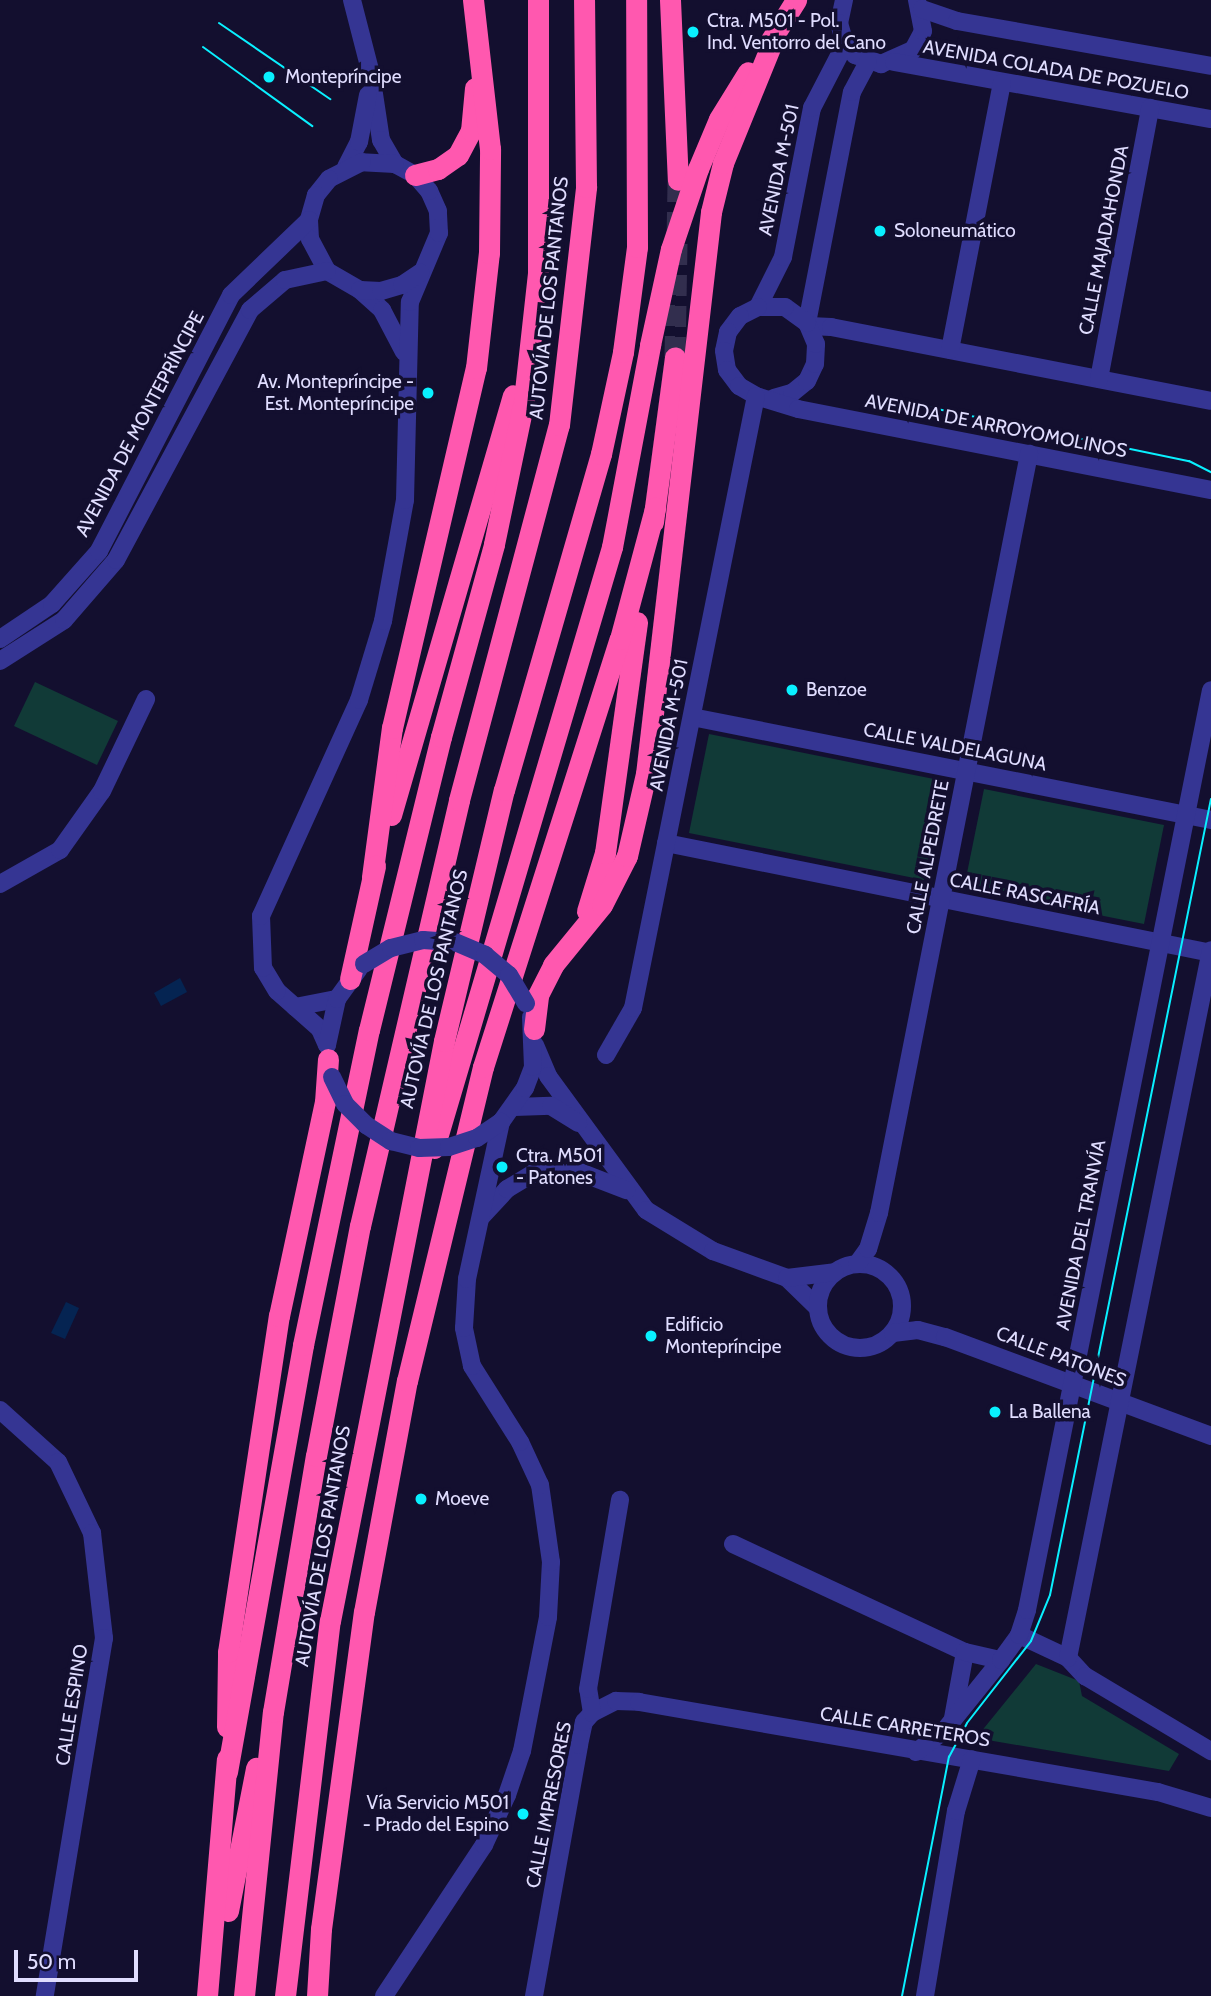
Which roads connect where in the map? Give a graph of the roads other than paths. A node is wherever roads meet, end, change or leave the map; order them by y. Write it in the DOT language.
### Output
graph roads {
  1 [pos="352,0"];
  2 [pos="473,0"];
  3 [pos="538,0"];
  4 [pos="578,0"];
  5 [pos="584,0"];
  6 [pos="636,0"];
  7 [pos="670,0"];
  8 [pos="796,0"];
  9 [pos="844,0"];
  10 [pos="920,4"];
  11 [pos="584,25"];
  12 [pos="776,33"];
  13 [pos="481,37"];
  14 [pos="845,44"];
  15 [pos="868,62"];
  16 [pos="894,62"];
  17 [pos="1206,62"];
  18 [pos="372,74"];
  19 [pos="1002,83"];
  20 [pos="1150,108"];
  21 [pos="1211,119"];
  22 [pos="395,164"];
  23 [pos="346,167"];
  24 [pos="415,175"];
  25 [pos="678,180"];
  26 [pos="309,220"];
  27 [pos="327,271"];
  28 [pos="420,272"];
  29 [pos="360,290"];
  30 [pos="758,307"];
  31 [pos="808,324"];
  32 [pos="950,350"];
  33 [pos="530,355"];
  34 [pos="675,357"];
  35 [pos="408,360"];
  36 [pos="1099,379"];
  37 [pos="765,397"];
  38 [pos="1211,401"];
  39 [pos="1030,454"];
  40 [pos="1211,490"];
  41 [pos="655,508"];
  42 [pos="0,639"];
  43 [pos="0,661"];
  44 [pos="1211,690"];
  45 [pos="146,699"];
  46 [pos="692,717"];
  47 [pos="967,771"];
  48 [pos="1186,815"];
  49 [pos="1211,820"];
  50 [pos="666,843"];
  51 [pos="372,877"];
  52 [pos="0,884"];
  53 [pos="941,898"];
  54 [pos="575,938"];
  55 [pos="1161,943"];
  56 [pos="1211,952"];
  57 [pos="357,972"];
  58 [pos="337,999"];
  59 [pos="295,1007"];
  60 [pos="535,1037"];
  61 [pos="606,1055"];
  62 [pos="329,1060"];
  63 [pos="514,1107"];
  64 [pos="501,1122"];
  65 [pos="588,1130"];
  66 [pos="627,1191"];
  67 [pos="409,1212"];
  68 [pos="480,1219"];
  69 [pos="857,1264"];
  70 [pos="835,1272"];
  71 [pos="787,1278"];
  72 [pos="818,1308"];
  73 [pos="893,1333"];
  74 [pos="1072,1384"];
  75 [pos="1122,1403"];
  76 [pos="0,1410"];
  77 [pos="1211,1436"];
  78 [pos="620,1500"];
  79 [pos="733,1544"];
  80 [pos="1018,1635"];
  81 [pos="965,1652"];
  82 [pos="1068,1658"];
  83 [pos="1001,1660"];
  84 [pos="273,1712"];
  85 [pos="592,1713"];
  86 [pos="953,1720"];
  87 [pos="1211,1751"];
  88 [pos="916,1752"];
  89 [pos="972,1759"];
  90 [pos="227,1772"];
  91 [pos="1211,1808"];
  92 [pos="45,1996"];
  93 [pos="207,1996"];
  94 [pos="216,1996"];
  95 [pos="244,1996"];
  96 [pos="285,1996"];
  97 [pos="317,1996"];
  98 [pos="384,1996"];
  99 [pos="534,1996"];
  100 [pos="925,1996"];
  1 -- 18 [label="street"];
  2 -- 13 [label="highway"];
  3 -- 33 [label="highway"];
  4 -- 11 [label="highway"];
  5 -- 11 [label="highway, AUTOVÍA DE LOS PANTANOS"];
  6 -- 67 [label="highway, AUTOVÍA DE LOS PANTANOS"];
  7 -- 25 [label="highway"];
  8 -- 12 [label="highway"];
  9 -- 14 [label="street"];
  10 -- 16 [label="street"];
  10 -- 17 [label="street, AVENIDA COLADA DE POZUELO"];
  11 -- 84 [label="highway, AUTOVÍA DE LOS PANTANOS"];
  12 -- 54 [label="highway"];
  12 -- 67 [label="highway, bridge"];
  13 -- 24 [label="highway"];
  13 -- 51 [label="highway"];
  14 -- 15 [label="street"];
  14 -- 30 [label="street, AVENIDA M-501"];
  15 -- 16 [label="street, AVENIDA COLADA DE POZUELO"];
  15 -- 31 [label="street"];
  16 -- 19 [label="street, AVENIDA COLADA DE POZUELO"];
  18 -- 22 [label="street"];
  18 -- 23 [label="street"];
  19 -- 20 [label="street, AVENIDA COLADA DE POZUELO"];
  19 -- 32 [label="street"];
  20 -- 21 [label="street, AVENIDA COLADA DE POZUELO"];
  20 -- 36 [label="street, CALLE MAJADAHONDA"];
  22 -- 23 [label="street"];
  22 -- 24 [label="street"];
  23 -- 26 [label="street"];
  24 -- 28 [label="street"];
  26 -- 27 [label="street"];
  26 -- 42 [label="street, AVENIDA DE MONTEPRÍNCIPE"];
  27 -- 29 [label="street"];
  27 -- 43 [label="street"];
  28 -- 29 [label="street"];
  28 -- 35 [label="street"];
  29 -- 35 [label="street"];
  30 -- 31 [label="street"];
  30 -- 37 [label="street"];
  31 -- 32 [label="street"];
  31 -- 37 [label="street"];
  32 -- 36 [label="street"];
  33 -- 51 [label="highway"];
  33 -- 90 [label="highway"];
  34 -- 41 [label="highway"];
  35 -- 59 [label="street"];
  36 -- 38 [label="street"];
  37 -- 39 [label="street, AVENIDA DE ARROYOMOLINOS"];
  37 -- 46 [label="street, AVENIDA M-501"];
  39 -- 40 [label="street, AVENIDA DE ARROYOMOLINOS"];
  39 -- 47 [label="street, CALLE ALPEDRETE"];
  41 -- 54 [label="highway"];
  41 -- 97 [label="highway"];
  44 -- 48 [label="street, AVENIDA DEL TRANVÍA"];
  45 -- 52 [label="street"];
  46 -- 47 [label="street, CALLE VALDELAGUNA"];
  46 -- 50 [label="street, AVENIDA M-501"];
  47 -- 48 [label="street, CALLE VALDELAGUNA"];
  47 -- 53 [label="street, CALLE ALPEDRETE"];
  48 -- 49 [label="street, CALLE VALDELAGUNA"];
  48 -- 55 [label="street, AVENIDA DEL TRANVÍA"];
  50 -- 53 [label="street, CALLE RASCAFRÍA"];
  50 -- 61 [label="street, AVENIDA M-501"];
  51 -- 57 [label="highway"];
  53 -- 55 [label="street, CALLE RASCAFRÍA"];
  53 -- 69 [label="street, CALLE ALPEDRETE"];
  54 -- 60 [label="highway"];
  55 -- 56 [label="street, CALLE RASCAFRÍA"];
  55 -- 74 [label="street, AVENIDA DEL TRANVÍA"];
  56 -- 75 [label="street"];
  57 -- 58 [label="street"];
  57 -- 60 [label="street, bridge"];
  58 -- 59 [label="street"];
  58 -- 62 [label="street"];
  59 -- 62 [label="street"];
  60 -- 63 [label="street"];
  60 -- 65 [label="street"];
  62 -- 64 [label="street, bridge"];
  62 -- 90 [label="highway"];
  63 -- 64 [label="street"];
  63 -- 65 [label="street"];
  64 -- 68 [label="street"];
  65 -- 66 [label="street"];
  66 -- 68 [label="street"];
  66 -- 71 [label="street"];
  67 -- 96 [label="highway, AUTOVÍA DE LOS PANTANOS"];
  68 -- 98 [label="street"];
  69 -- 70 [label="street"];
  69 -- 73 [label="street"];
  70 -- 71 [label="street"];
  70 -- 72 [label="street"];
  71 -- 72 [label="street"];
  72 -- 73 [label="street"];
  73 -- 74 [label="street, CALLE PATONES"];
  74 -- 75 [label="street, CALLE PATONES"];
  74 -- 80 [label="street, AVENIDA DEL TRANVÍA"];
  75 -- 77 [label="street, CALLE PATONES"];
  75 -- 82 [label="street"];
  76 -- 92 [label="street, CALLE ESPINO"];
  78 -- 85 [label="street, CALLE IMPRESORES"];
  79 -- 81 [label="street"];
  80 -- 82 [label="street"];
  80 -- 83 [label="street, AVENIDA DEL TRANVÍA"];
  81 -- 83 [label="street"];
  81 -- 86 [label="street"];
  82 -- 87 [label="street"];
  83 -- 86 [label="street, AVENIDA DEL TRANVÍA"];
  84 -- 94 [label="highway"];
  84 -- 95 [label="highway, AUTOVÍA DE LOS PANTANOS"];
  85 -- 88 [label="street, CALLE CARRETEROS"];
  85 -- 99 [label="street, CALLE IMPRESORES"];
  86 -- 88 [label="street, AVENIDA DEL TRANVÍA"];
  88 -- 89 [label="street, CALLE CARRETEROS"];
  89 -- 91 [label="street, CALLE CARRETEROS"];
  89 -- 100 [label="street"];
  90 -- 93 [label="highway"];
}
